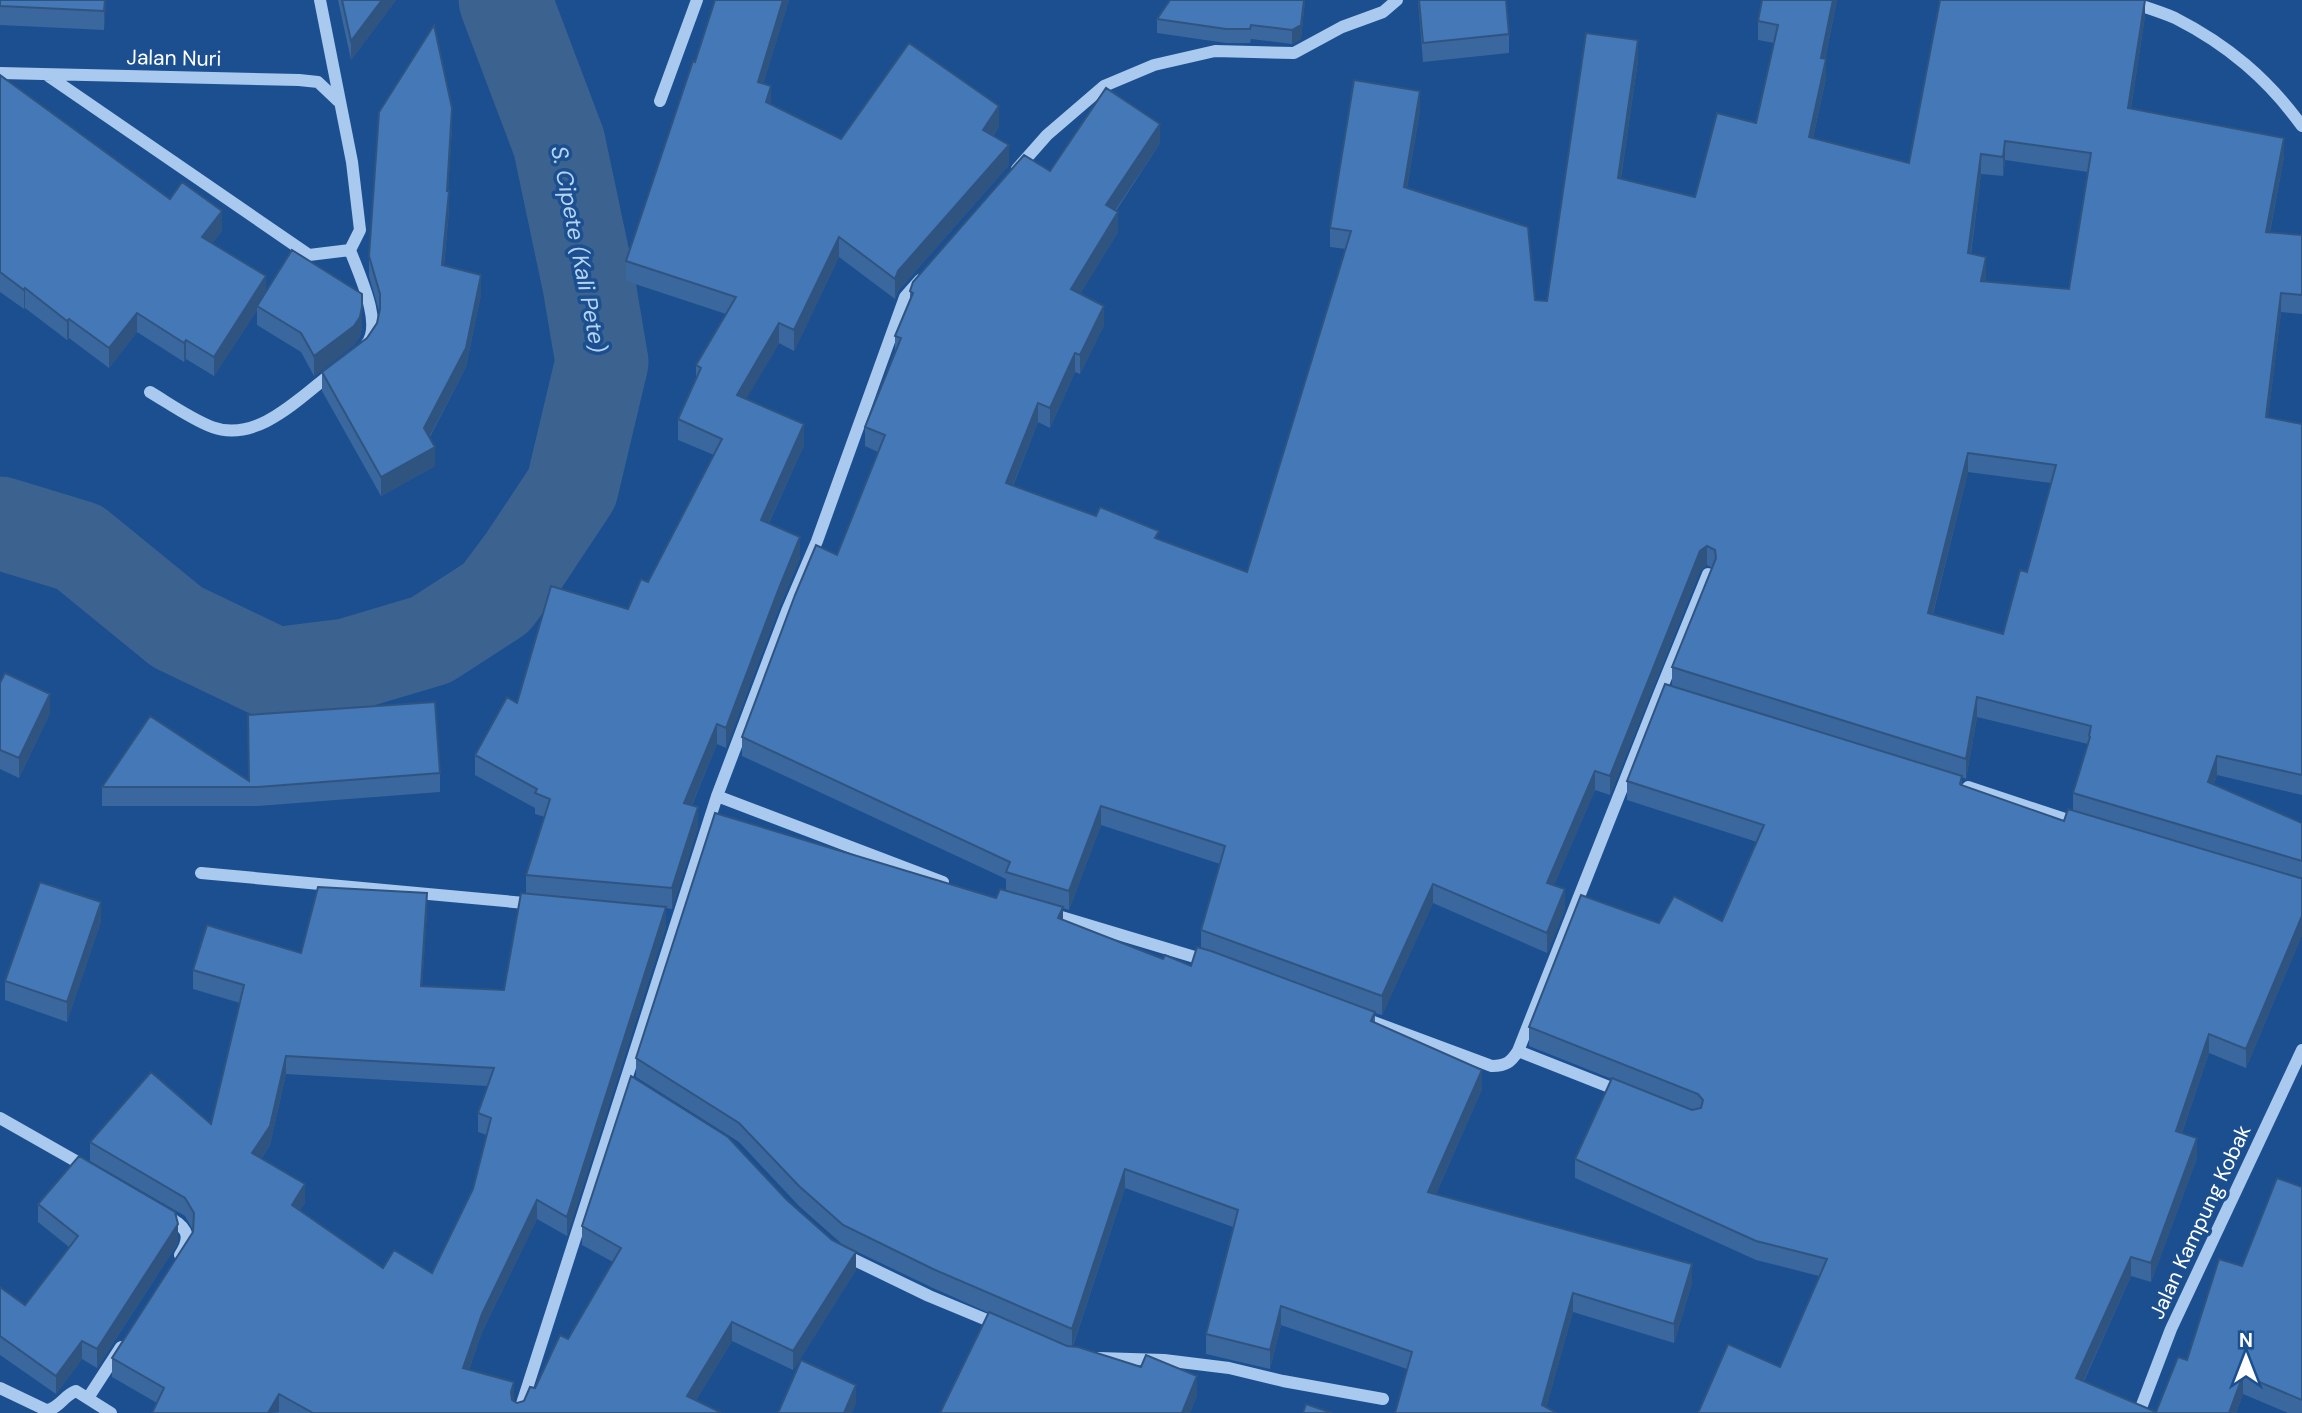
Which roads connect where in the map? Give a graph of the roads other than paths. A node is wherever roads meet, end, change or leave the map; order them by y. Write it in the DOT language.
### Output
graph roads {
  1 [pos="320,0"];
  2 [pos="697,0"];
  3 [pos="1397,0"];
  4 [pos="2124,0"];
  5 [pos="0,73"];
  6 [pos="47,75"];
  7 [pos="339,102"];
  8 [pos="660,102"];
  9 [pos="2302,126"];
  10 [pos="1004,184"];
  11 [pos="350,250"];
  12 [pos="929,270"];
  13 [pos="150,393"];
  14 [pos="1709,574"];
  15 [pos="1660,692"];
  16 [pos="1686,700"];
  17 [pos="1962,785"];
  18 [pos="717,796"];
  19 [pos="2093,828"];
  20 [pos="201,873"];
  21 [pos="957,886"];
  22 [pos="549,905"];
  23 [pos="1034,909"];
  24 [pos="1214,962"];
  25 [pos="1353,1014"];
  26 [pos="2302,1050"];
  27 [pos="1518,1051"];
  28 [pos="1632,1096"];
  29 [pos="0,1118"];
  30 [pos="96,1173"];
  31 [pos="149,1205"];
  32 [pos="829,1244"];
  33 [pos="171,1269"];
  34 [pos="1012,1331"];
  35 [pos="125,1340"];
  36 [pos="1083,1357"];
  37 [pos="0,1388"];
  38 [pos="88,1398"];
  39 [pos="1383,1399"];
  40 [pos="111,1413"];
  41 [pos="519,1413"];
  42 [pos="2139,1413"];
  1 -- 7 [label="street"];
  2 -- 8 [label="street"];
  3 -- 10 [label="street"];
  4 -- 9 [label="street"];
  5 -- 6 [label="street, Jalan Nuri"];
  6 -- 7 [label="street, Jalan Nuri"];
  6 -- 11 [label="street"];
  7 -- 11 [label="street"];
  11 -- 13 [label="street"];
  12 -- 18 [label="street"];
  14 -- 15 [label="street"];
  15 -- 16 [label="street"];
  15 -- 27 [label="street"];
  17 -- 19 [label="street"];
  18 -- 21 [label="street"];
  18 -- 41 [label="street"];
  20 -- 22 [label="street"];
  23 -- 24 [label="street"];
  25 -- 27 [label="street"];
  26 -- 42 [label="street, Jalan Kampung Kobak"];
  27 -- 28 [label="street"];
  29 -- 30 [label="street"];
  31 -- 33 [label="street"];
  32 -- 34 [label="street"];
  35 -- 38 [label="street"];
  36 -- 39 [label="street"];
  37 -- 38 [label="street"];
  38 -- 40 [label="street"];
}
